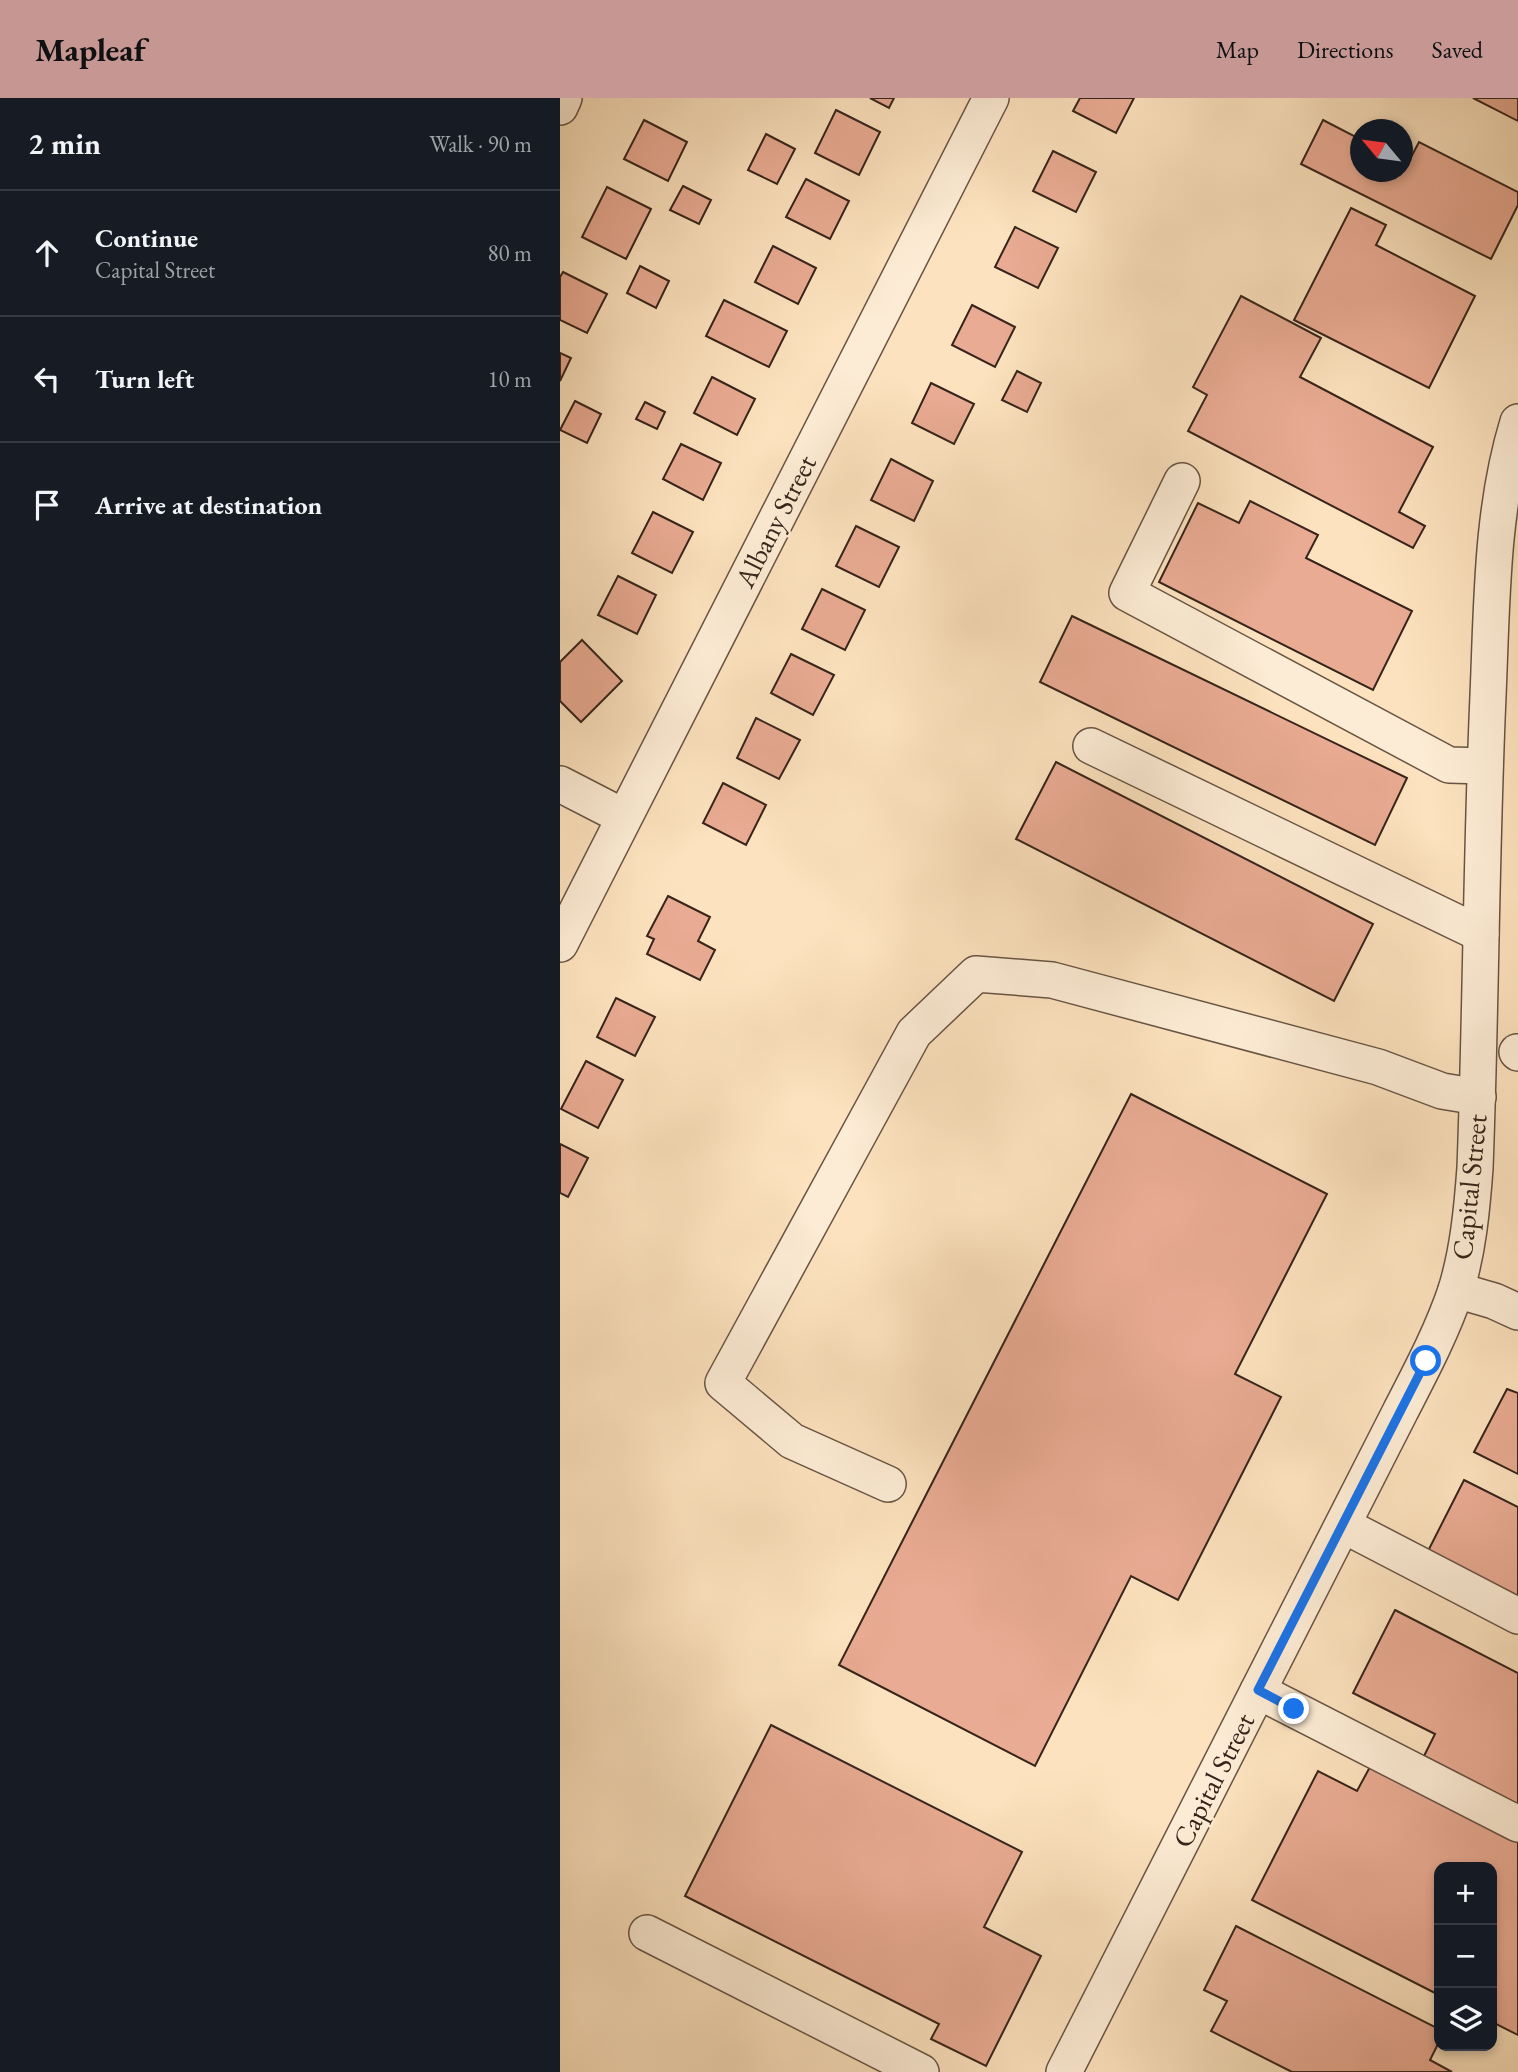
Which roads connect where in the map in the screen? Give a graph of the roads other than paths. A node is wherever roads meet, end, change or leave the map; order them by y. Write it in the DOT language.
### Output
graph roads {
  1 [pos="564,98"];
  2 [pos="991,98"];
  3 [pos="560,107"];
  4 [pos="1518,422"];
  5 [pos="1182,481"];
  6 [pos="1091,746"];
  7 [pos="1485,766"];
  8 [pos="560,784"];
  9 [pos="624,817"];
  10 [pos="1481,934"];
  11 [pos="560,944"];
  12 [pos="1478,1097"];
  13 [pos="1456,1290"];
  14 [pos="1518,1312"];
  15 [pos="888,1484"];
  16 [pos="1343,1525"];
  17 [pos="1518,1616"];
  18 [pos="1258,1690"];
  19 [pos="1518,1824"];
  20 [pos="647,1933"];
  21 [pos="921,2072"];
  22 [pos="1063,2072"];
  1 -- 3 [label="street"];
  2 -- 9 [label="street, Albany Street"];
  4 -- 7 [label="street, Capital Street"];
  5 -- 7 [label="street"];
  6 -- 10 [label="street"];
  7 -- 10 [label="street, Capital Street"];
  8 -- 9 [label="street"];
  9 -- 11 [label="street, Albany Street"];
  10 -- 12 [label="street, Capital Street"];
  12 -- 13 [label="street, Capital Street"];
  12 -- 15 [label="street"];
  13 -- 14 [label="street"];
  13 -- 16 [label="street, Capital Street"];
  16 -- 17 [label="street"];
  16 -- 18 [label="street, Capital Street"];
  18 -- 19 [label="street"];
  18 -- 22 [label="street, Capital Street"];
  20 -- 21 [label="street"];
}
